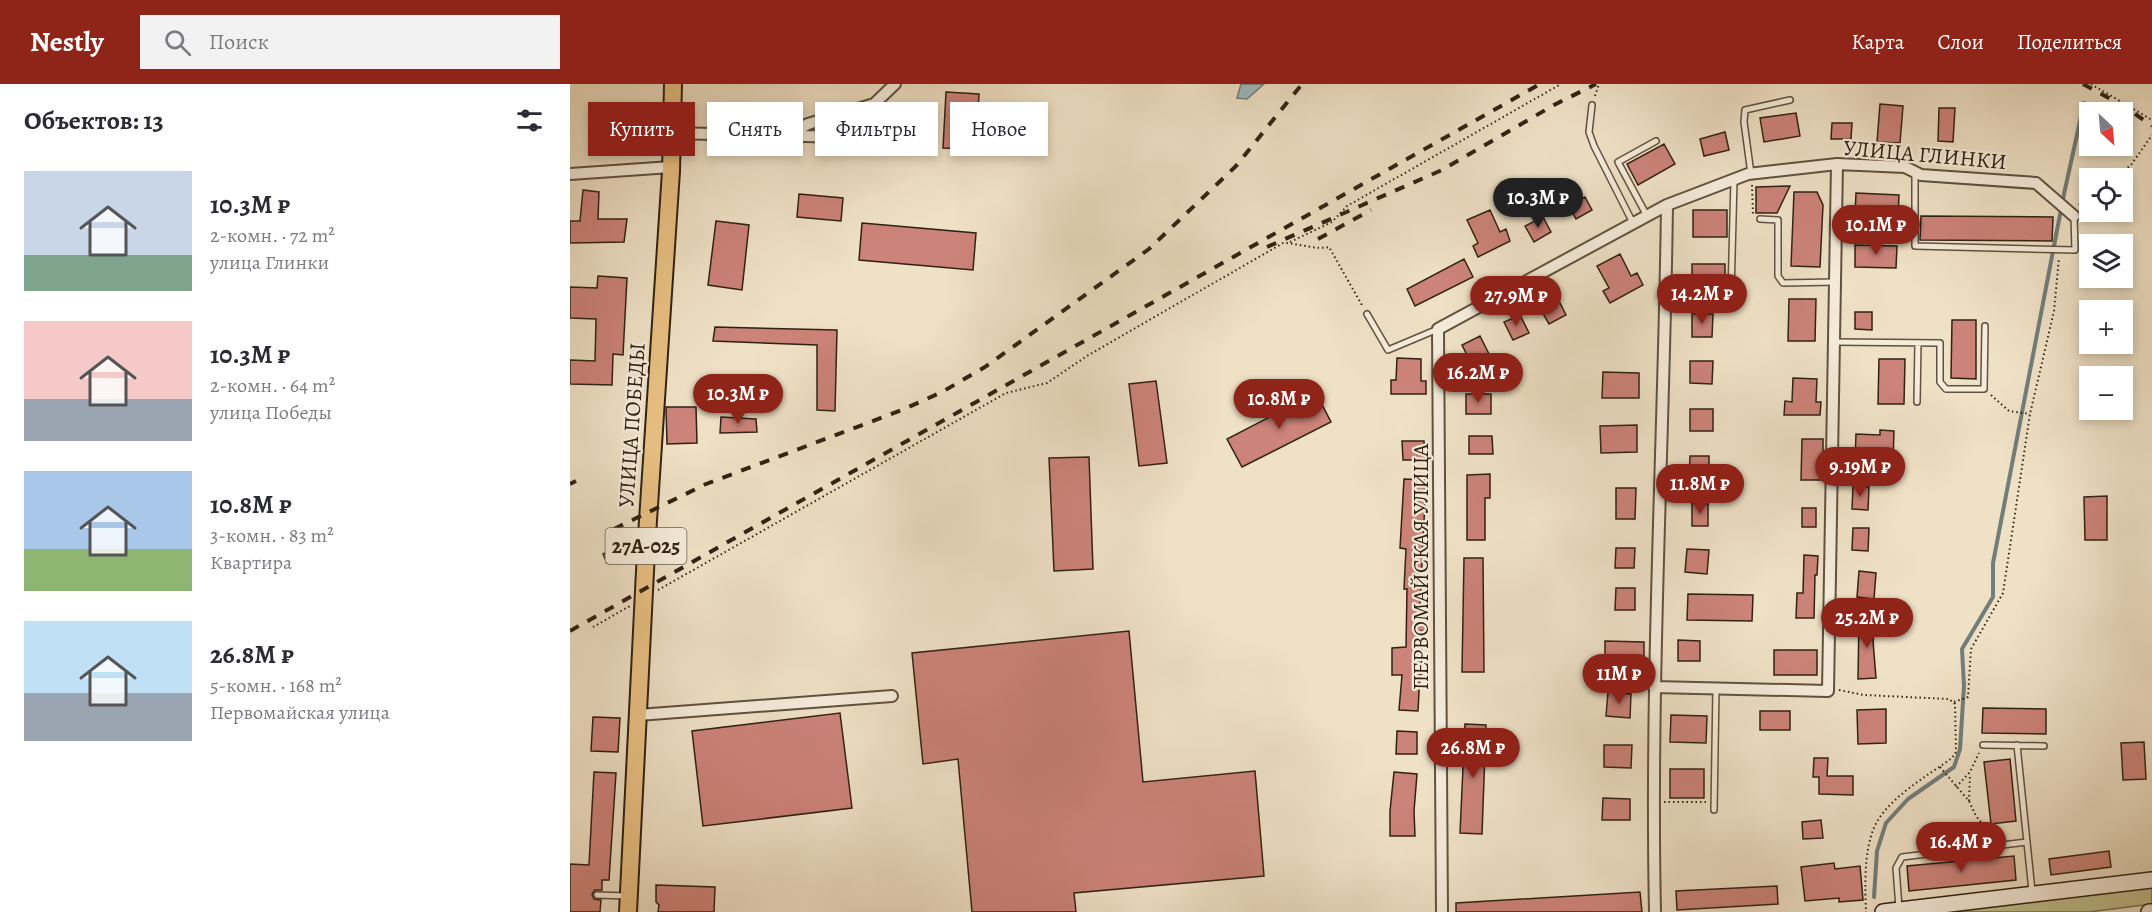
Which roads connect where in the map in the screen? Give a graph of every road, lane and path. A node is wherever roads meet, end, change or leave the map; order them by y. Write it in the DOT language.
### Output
graph roads {
  1 [pos="674,84"];
  2 [pos="895,84"];
  3 [pos="1561,84"];
  4 [pos="1599,84"];
  5 [pos="2091,84"];
  6 [pos="1790,100"];
  7 [pos="673,102"];
  8 [pos="1592,105"];
  9 [pos="2152,120"];
  10 [pos="803,127"];
  11 [pos="2152,135"];
  12 [pos="1656,141"];
  13 [pos="671,156"];
  14 [pos="1837,164"];
  15 [pos="671,167"];
  16 [pos="2127,168"];
  17 [pos="1915,172"];
  18 [pos="570,174"];
  19 [pos="1752,174"];
  20 [pos="1734,180"];
  21 [pos="1667,205"];
  22 [pos="2079,205"];
  23 [pos="1647,216"];
  24 [pos="2074,216"];
  25 [pos="1760,219"];
  26 [pos="1633,223"];
  27 [pos="1836,229"];
  28 [pos="1856,230"];
  29 [pos="1288,243"];
  30 [pos="2060,249"];
  31 [pos="1835,282"];
  32 [pos="1666,294"];
  33 [pos="1367,314"];
  34 [pos="1985,326"];
  35 [pos="1438,329"];
  36 [pos="1834,342"];
  37 [pos="1918,343"];
  38 [pos="1994,397"];
  39 [pos="1917,402"];
  40 [pos="2030,414"];
  41 [pos="657,590"];
  42 [pos="628,608"];
  43 [pos="593,627"];
  44 [pos="1654,687"];
  45 [pos="1828,687"];
  46 [pos="1716,688"];
  47 [pos="892,696"];
  48 [pos="1954,702"];
  49 [pos="638,715"];
  50 [pos="1983,745"];
  51 [pos="2018,746"];
  52 [pos="2044,746"];
  53 [pos="1940,767"];
  54 [pos="1970,772"];
  55 [pos="1956,786"];
  56 [pos="1970,801"];
  57 [pos="1653,802"];
  58 [pos="1714,802"];
  59 [pos="1714,810"];
  60 [pos="2027,842"];
  61 [pos="2002,845"];
  62 [pos="2152,880"];
  63 [pos="2032,893"];
  64 [pos="597,895"];
  65 [pos="628,904"];
  66 [pos="1899,910"];
  67 [pos="1442,912"];
  68 [pos="1655,912"];
  69 [pos="1866,912"];
  70 [pos="1883,912"];
  1 -- 7 [label="main road, УЛИЦА ПОБЕДЫ / 27А-025"];
  2 -- 10 [label="street"];
  3 -- 29 [label="path"];
  4 -- 8 [label="path"];
  5 -- 9 [label="path"];
  6 -- 19 [label="lane"];
  8 -- 26 [label="lane"];
  11 -- 16 [label="path"];
  12 -- 23 [label="lane"];
  13 -- 15 [label="main road, УЛИЦА ПОБЕДЫ / 27А-025"];
  14 -- 17 [label="street, УЛИЦА ГЛИНКИ"];
  14 -- 19 [label="street, УЛИЦА ГЛИНКИ"];
  14 -- 27 [label="street"];
  15 -- 18 [label="street"];
  15 -- 49 [label="main road, УЛИЦА ПОБЕДЫ / 27А-025"];
  17 -- 24 [label="street, УЛИЦА ГЛИНКИ"];
  17 -- 30 [label="lane"];
  19 -- 20 [label="street, УЛИЦА ГЛИНКИ"];
  19 -- 25 [label="path"];
  20 -- 21 [label="street, УЛИЦА ГЛИНКИ"];
  20 -- 32 [label="lane"];
  21 -- 23 [label="street, УЛИЦА ГЛИНКИ"];
  21 -- 32 [label="street"];
  22 -- 24 [label="path"];
  23 -- 26 [label="street, УЛИЦА ГЛИНКИ"];
  24 -- 30 [label="lane"];
  25 -- 31 [label="lane"];
  26 -- 35 [label="street, УЛИЦА ГЛИНКИ"];
  27 -- 28 [label="lane"];
  27 -- 31 [label="street"];
  29 -- 33 [label="path"];
  29 -- 41 [label="path"];
  30 -- 40 [label="path"];
  31 -- 36 [label="street"];
  32 -- 44 [label="street"];
  33 -- 35 [label="lane"];
  34 -- 37 [label="lane"];
  35 -- 67 [label="street, ПЕРВОМАЙСКАЯ УЛИЦА"];
  36 -- 37 [label="lane"];
  36 -- 45 [label="street"];
  37 -- 39 [label="lane"];
  38 -- 40 [label="path"];
  40 -- 48 [label="path"];
  42 -- 43 [label="path"];
  44 -- 46 [label="street"];
  44 -- 57 [label="street"];
  45 -- 46 [label="street"];
  45 -- 48 [label="path"];
  46 -- 58 [label="lane"];
  47 -- 49 [label="street"];
  48 -- 53 [label="path"];
  49 -- 65 [label="main road, УЛИЦА ПОБЕДЫ / 27А-025"];
  50 -- 51 [label="lane"];
  50 -- 54 [label="path"];
  51 -- 52 [label="lane"];
  51 -- 60 [label="lane"];
  53 -- 55 [label="path"];
  53 -- 69 [label="path"];
  54 -- 55 [label="path"];
  54 -- 56 [label="path"];
  55 -- 56 [label="path"];
  56 -- 61 [label="path"];
  57 -- 58 [label="path"];
  57 -- 68 [label="street"];
  58 -- 59 [label="lane"];
  60 -- 61 [label="lane"];
  60 -- 63 [label="lane"];
  61 -- 66 [label="lane"];
  62 -- 63 [label="main road"];
  63 -- 66 [label="main road"];
  64 -- 65 [label="lane"];
  66 -- 70 [label="main road"];
}
